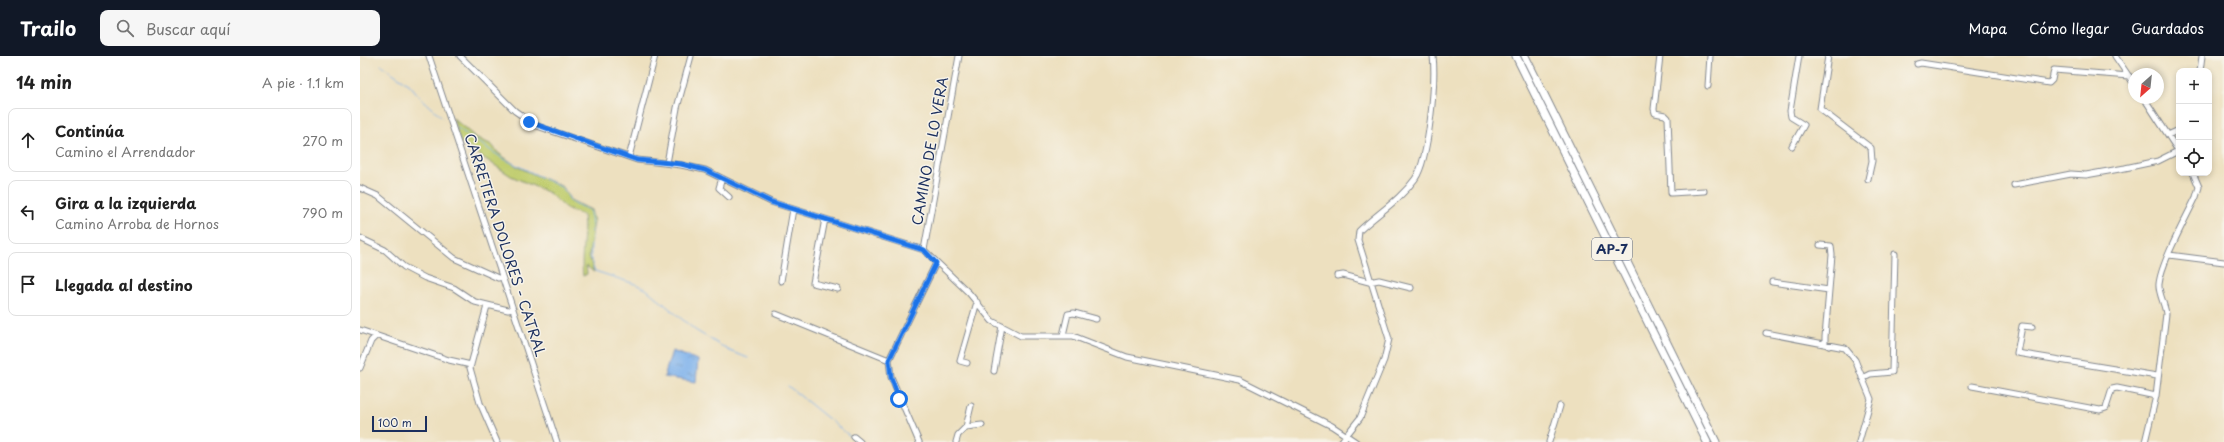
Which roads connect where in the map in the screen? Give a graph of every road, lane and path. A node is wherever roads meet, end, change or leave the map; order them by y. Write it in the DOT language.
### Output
graph roads {
  1 [pos="430,56"];
  2 [pos="460,56"];
  3 [pos="655,56"];
  4 [pos="691,56"];
  5 [pos="959,56"];
  6 [pos="1433,56"];
  7 [pos="1516,56"];
  8 [pos="1525,56"];
  9 [pos="1660,56"];
  10 [pos="1710,56"];
  11 [pos="1799,56"];
  12 [pos="1828,56"];
  13 [pos="2115,56"];
  14 [pos="2202,56"];
  15 [pos="1917,64"];
  16 [pos="2200,68"];
  17 [pos="2128,75"];
  18 [pos="2128,76"];
  19 [pos="1708,86"];
  20 [pos="2148,104"];
  21 [pos="2176,131"];
  22 [pos="2168,135"];
  23 [pos="1792,146"];
  24 [pos="2176,147"];
  25 [pos="2176,152"];
  26 [pos="629,157"];
  27 [pos="667,163"];
  28 [pos="2194,176"];
  29 [pos="722,178"];
  30 [pos="1868,179"];
  31 [pos="2014,185"];
  32 [pos="360,188"];
  33 [pos="1704,191"];
  34 [pos="729,197"];
  35 [pos="793,209"];
  36 [pos="825,219"];
  37 [pos="360,238"];
  38 [pos="1820,245"];
  39 [pos="924,250"];
  40 [pos="1894,254"];
  41 [pos="2169,255"];
  42 [pos="2224,262"];
  43 [pos="936,263"];
  44 [pos="1337,276"];
  45 [pos="502,277"];
  46 [pos="781,281"];
  47 [pos="1372,282"];
  48 [pos="1772,282"];
  49 [pos="1411,288"];
  50 [pos="838,289"];
  51 [pos="1829,290"];
  52 [pos="977,302"];
  53 [pos="487,306"];
  54 [pos="513,309"];
  55 [pos="776,314"];
  56 [pos="1096,320"];
  57 [pos="1002,326"];
  58 [pos="2032,328"];
  59 [pos="360,330"];
  60 [pos="1766,333"];
  61 [pos="1062,335"];
  62 [pos="376,336"];
  63 [pos="1829,346"];
  64 [pos="889,360"];
  65 [pos="967,363"];
  66 [pos="471,365"];
  67 [pos="360,368"];
  68 [pos="994,372"];
  69 [pos="2157,376"];
  70 [pos="1862,378"];
  71 [pos="1972,386"];
  72 [pos="2156,396"];
  73 [pos="971,406"];
  74 [pos="1560,406"];
  75 [pos="982,425"];
  76 [pos="966,427"];
  77 [pos="1348,435"];
  78 [pos="854,437"];
  79 [pos="497,442"];
  80 [pos="557,442"];
  81 [pos="860,442"];
  82 [pos="919,442"];
  83 [pos="956,442"];
  84 [pos="1341,442"];
  85 [pos="1356,442"];
  86 [pos="1550,442"];
  87 [pos="1708,442"];
  88 [pos="1716,442"];
  89 [pos="1860,442"];
  90 [pos="2145,442"];
  1 -- 45 [label="street, CARRETERA DOLORES - CATRAL"];
  2 -- 26 [label="street"];
  3 -- 26 [label="street"];
  4 -- 27 [label="street"];
  5 -- 39 [label="street, CAMINO DE LO VERA"];
  6 -- 47 [label="street"];
  7 -- 87 [label="highway, AP-7"];
  8 -- 88 [label="highway, AP-7"];
  9 -- 33 [label="street"];
  10 -- 19 [label="street"];
  11 -- 23 [label="street"];
  12 -- 30 [label="street"];
  13 -- 17 [label="street"];
  14 -- 16 [label="street"];
  15 -- 18 [label="street"];
  20 -- 22 [label="street"];
  21 -- 22 [label="street"];
  22 -- 24 [label="street"];
  25 -- 31 [label="street"];
  26 -- 27 [label="street"];
  27 -- 29 [label="street"];
  28 -- 41 [label="street"];
  29 -- 34 [label="street"];
  29 -- 35 [label="street"];
  32 -- 45 [label="street"];
  35 -- 36 [label="street"];
  35 -- 46 [label="street"];
  36 -- 39 [label="street"];
  36 -- 50 [label="street"];
  37 -- 53 [label="street"];
  38 -- 51 [label="street"];
  39 -- 43 [label="street"];
  40 -- 70 [label="street"];
  41 -- 42 [label="street"];
  41 -- 69 [label="street"];
  43 -- 52 [label="street"];
  43 -- 64 [label="street"];
  44 -- 47 [label="street"];
  45 -- 54 [label="street, CARRETERA DOLORES - CATRAL"];
  47 -- 49 [label="street"];
  47 -- 77 [label="street"];
  48 -- 51 [label="street"];
  51 -- 63 [label="street"];
  52 -- 57 [label="street"];
  52 -- 65 [label="street"];
  53 -- 54 [label="street"];
  53 -- 66 [label="street"];
  54 -- 80 [label="street, CARRETERA DOLORES - CATRAL"];
  55 -- 64 [label="street"];
  56 -- 61 [label="street"];
  57 -- 61 [label="street"];
  57 -- 68 [label="street"];
  58 -- 69 [label="street"];
  59 -- 62 [label="street"];
  60 -- 63 [label="street"];
  61 -- 77 [label="street"];
  62 -- 66 [label="street"];
  62 -- 67 [label="street"];
  63 -- 70 [label="street"];
  64 -- 82 [label="street"];
  66 -- 79 [label="street"];
  69 -- 72 [label="street"];
  70 -- 89 [label="street"];
  71 -- 72 [label="street"];
  72 -- 90 [label="street"];
  73 -- 76 [label="street"];
  74 -- 86 [label="street"];
  75 -- 76 [label="street"];
  76 -- 83 [label="street"];
  77 -- 84 [label="street"];
  77 -- 85 [label="street"];
  78 -- 81 [label="street"];
}
